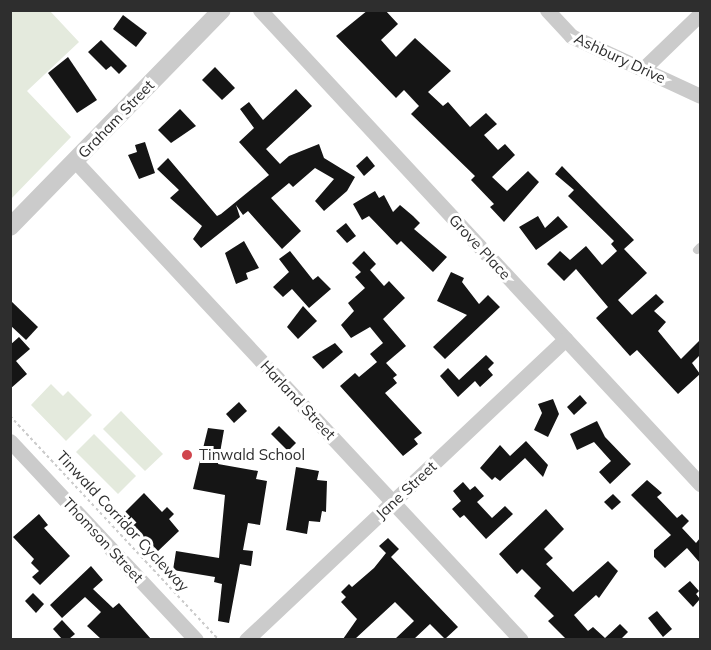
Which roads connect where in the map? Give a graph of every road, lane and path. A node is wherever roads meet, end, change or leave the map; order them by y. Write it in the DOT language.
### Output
graph roads {
  1 [pos="222,10"];
  2 [pos="260,10"];
  3 [pos="547,10"];
  4 [pos="700,14"];
  5 [pos="643,69"];
  6 [pos="700,96"];
  7 [pos="75,161"];
  8 [pos="10,227"];
  9 [pos="565,339"];
  10 [pos="10,416"];
  11 [pos="10,441"];
  12 [pos="700,484"];
  13 [pos="393,503"];
  14 [pos="196,639"];
  15 [pos="219,639"];
  16 [pos="246,639"];
  17 [pos="520,639"];
  1 -- 7 [label="street, Graham Street"];
  2 -- 9 [label="street, Grove Place"];
  3 -- 5 [label="street, Ashbury Drive"];
  4 -- 5 [label="street"];
  5 -- 6 [label="street, Ashbury Drive"];
  7 -- 8 [label="street, Graham Street"];
  7 -- 13 [label="street, Harland Street"];
  9 -- 12 [label="street, Grove Place"];
  9 -- 13 [label="street, Jane Street"];
  10 -- 15 [label="path, Tinwald Corridor Cycleway"];
  11 -- 14 [label="street, Thomson Street"];
  13 -- 16 [label="street, Jane Street"];
  13 -- 17 [label="street, Harland Street"];
}
